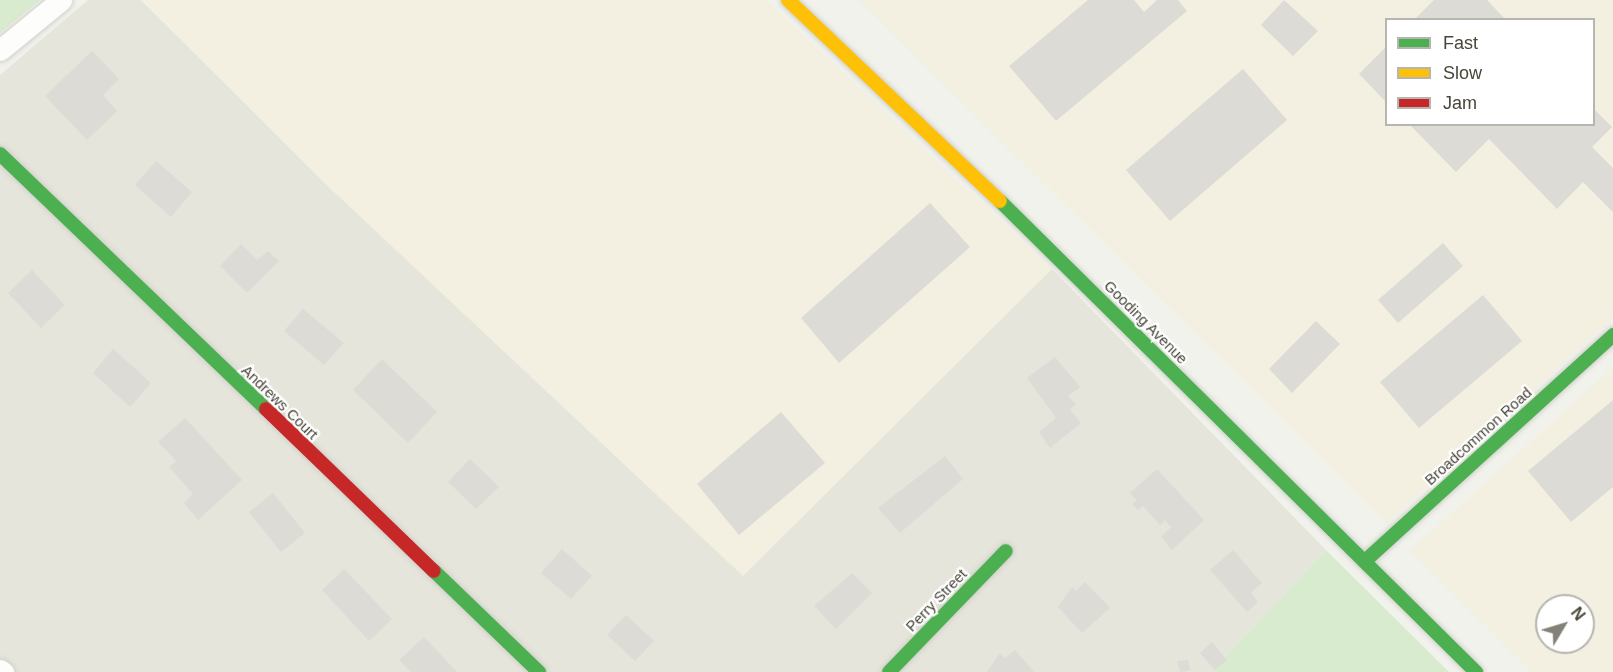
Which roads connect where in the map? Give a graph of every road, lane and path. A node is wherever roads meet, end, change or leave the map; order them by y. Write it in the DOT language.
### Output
graph roads {
  1 [pos="61,0"];
  2 [pos="788,0"];
  3 [pos="0,50"];
  4 [pos="0,154"];
  5 [pos="1613,335"];
  6 [pos="1006,551"];
  7 [pos="1365,561"];
  8 [pos="539,672"];
  9 [pos="889,672"];
  10 [pos="1476,672"];
  1 -- 3 [label="street"];
  2 -- 7 [label="street, Gooding Avenue"];
  4 -- 8 [label="street, Andrews Court"];
  5 -- 7 [label="street, Broadcommon Road"];
  6 -- 9 [label="street, Perry Street"];
  7 -- 10 [label="street, Gooding Avenue"];
}
